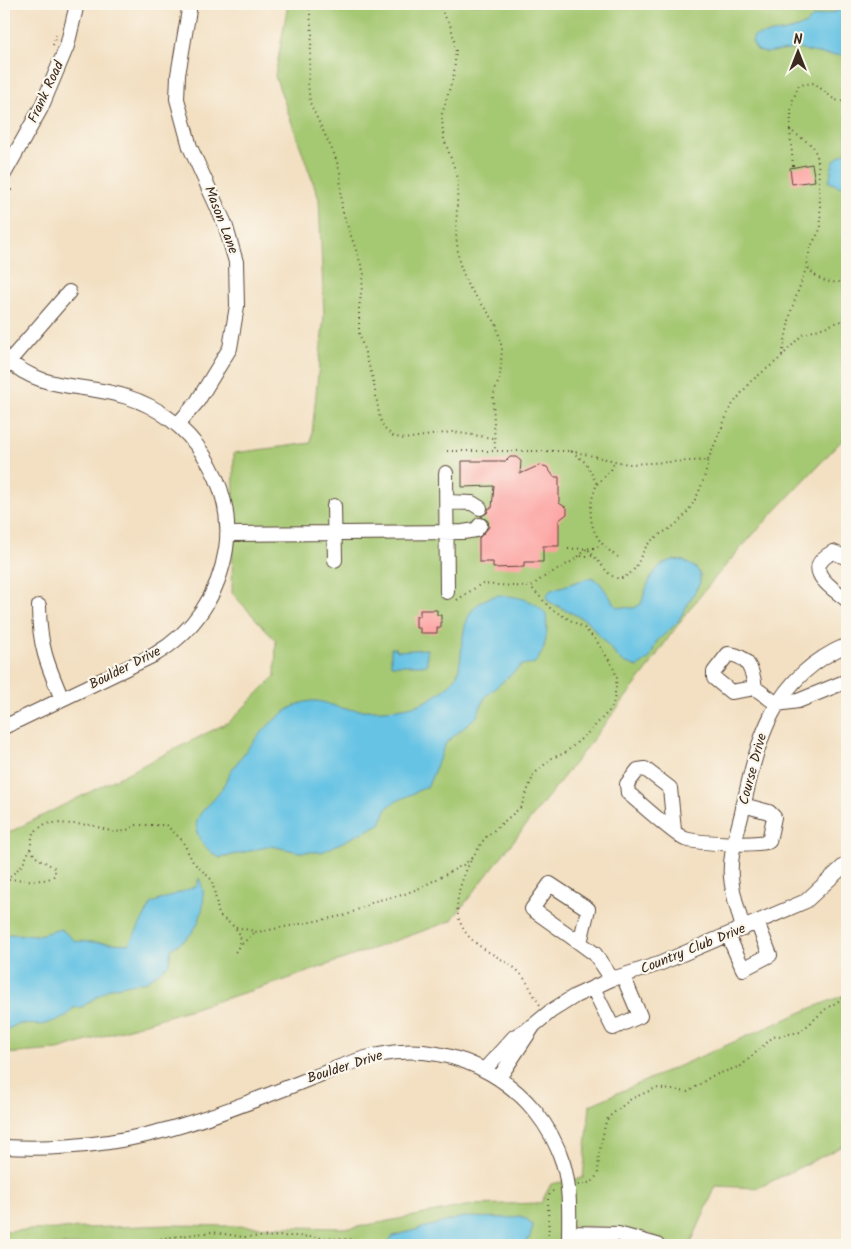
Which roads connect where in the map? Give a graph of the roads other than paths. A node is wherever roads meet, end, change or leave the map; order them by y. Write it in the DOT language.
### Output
graph roads {
  1 [pos="77,4"];
  2 [pos="190,4"];
  3 [pos="5,180"];
  4 [pos="69,292"];
  5 [pos="5,362"];
  6 [pos="178,424"];
  7 [pos="446,473"];
  8 [pos="447,502"];
  9 [pos="334,506"];
  10 [pos="480,508"];
  11 [pos="480,525"];
  12 [pos="447,532"];
  13 [pos="335,533"];
  14 [pos="227,534"];
  15 [pos="847,558"];
  16 [pos="335,560"];
  17 [pos="450,597"];
  18 [pos="847,600"];
  19 [pos="39,606"];
  20 [pos="846,648"];
  21 [pos="847,681"];
  22 [pos="755,688"];
  23 [pos="62,699"];
  24 [pos="777,704"];
  25 [pos="4,727"];
  26 [pos="743,805"];
  27 [pos="674,830"];
  28 [pos="735,844"];
  29 [pos="847,863"];
  30 [pos="757,922"];
  31 [pos="743,929"];
  32 [pos="728,935"];
  33 [pos="580,943"];
  34 [pos="617,978"];
  35 [pos="593,988"];
  36 [pos="534,1025"];
  37 [pos="484,1069"];
  38 [pos="499,1078"];
  39 [pos="4,1147"];
  40 [pos="569,1239"];
  41 [pos="658,1245"];
  1 -- 3 [label="street, Frank Road"];
  2 -- 6 [label="street, Mason Lane"];
  4 -- 5 [label="street"];
  5 -- 6 [label="street, Boulder Drive"];
  6 -- 14 [label="street, Boulder Drive"];
  7 -- 8 [label="street"];
  8 -- 10 [label="street"];
  8 -- 12 [label="street"];
  9 -- 13 [label="street"];
  11 -- 12 [label="street"];
  12 -- 13 [label="street"];
  12 -- 17 [label="street"];
  13 -- 14 [label="street"];
  13 -- 16 [label="street"];
  14 -- 23 [label="street, Boulder Drive"];
  15 -- 18 [label="street"];
  19 -- 23 [label="street"];
  20 -- 24 [label="street, Course Drive"];
  21 -- 24 [label="street"];
  22 -- 24 [label="street"];
  23 -- 25 [label="street, Boulder Drive"];
  24 -- 26 [label="street, Course Drive"];
  26 -- 28 [label="street, Course Drive"];
  26 -- 28 [label="street"];
  27 -- 28 [label="street"];
  28 -- 31 [label="street, Course Drive"];
  29 -- 30 [label="street, Country Club Drive"];
  30 -- 31 [label="street, Country Club Drive"];
  30 -- 32 [label="street"];
  31 -- 32 [label="street, Country Club Drive"];
  32 -- 34 [label="street, Country Club Drive"];
  33 -- 34 [label="street"];
  34 -- 35 [label="street, Country Club Drive"];
  34 -- 35 [label="street"];
  35 -- 36 [label="street, Country Club Drive"];
  36 -- 37 [label="street, Country Club Drive"];
  36 -- 38 [label="street, Country Club Drive"];
  37 -- 38 [label="street, Boulder Drive"];
  37 -- 39 [label="street, Boulder Drive"];
  38 -- 40 [label="street, Boulder Drive"];
  40 -- 41 [label="street"];
}
